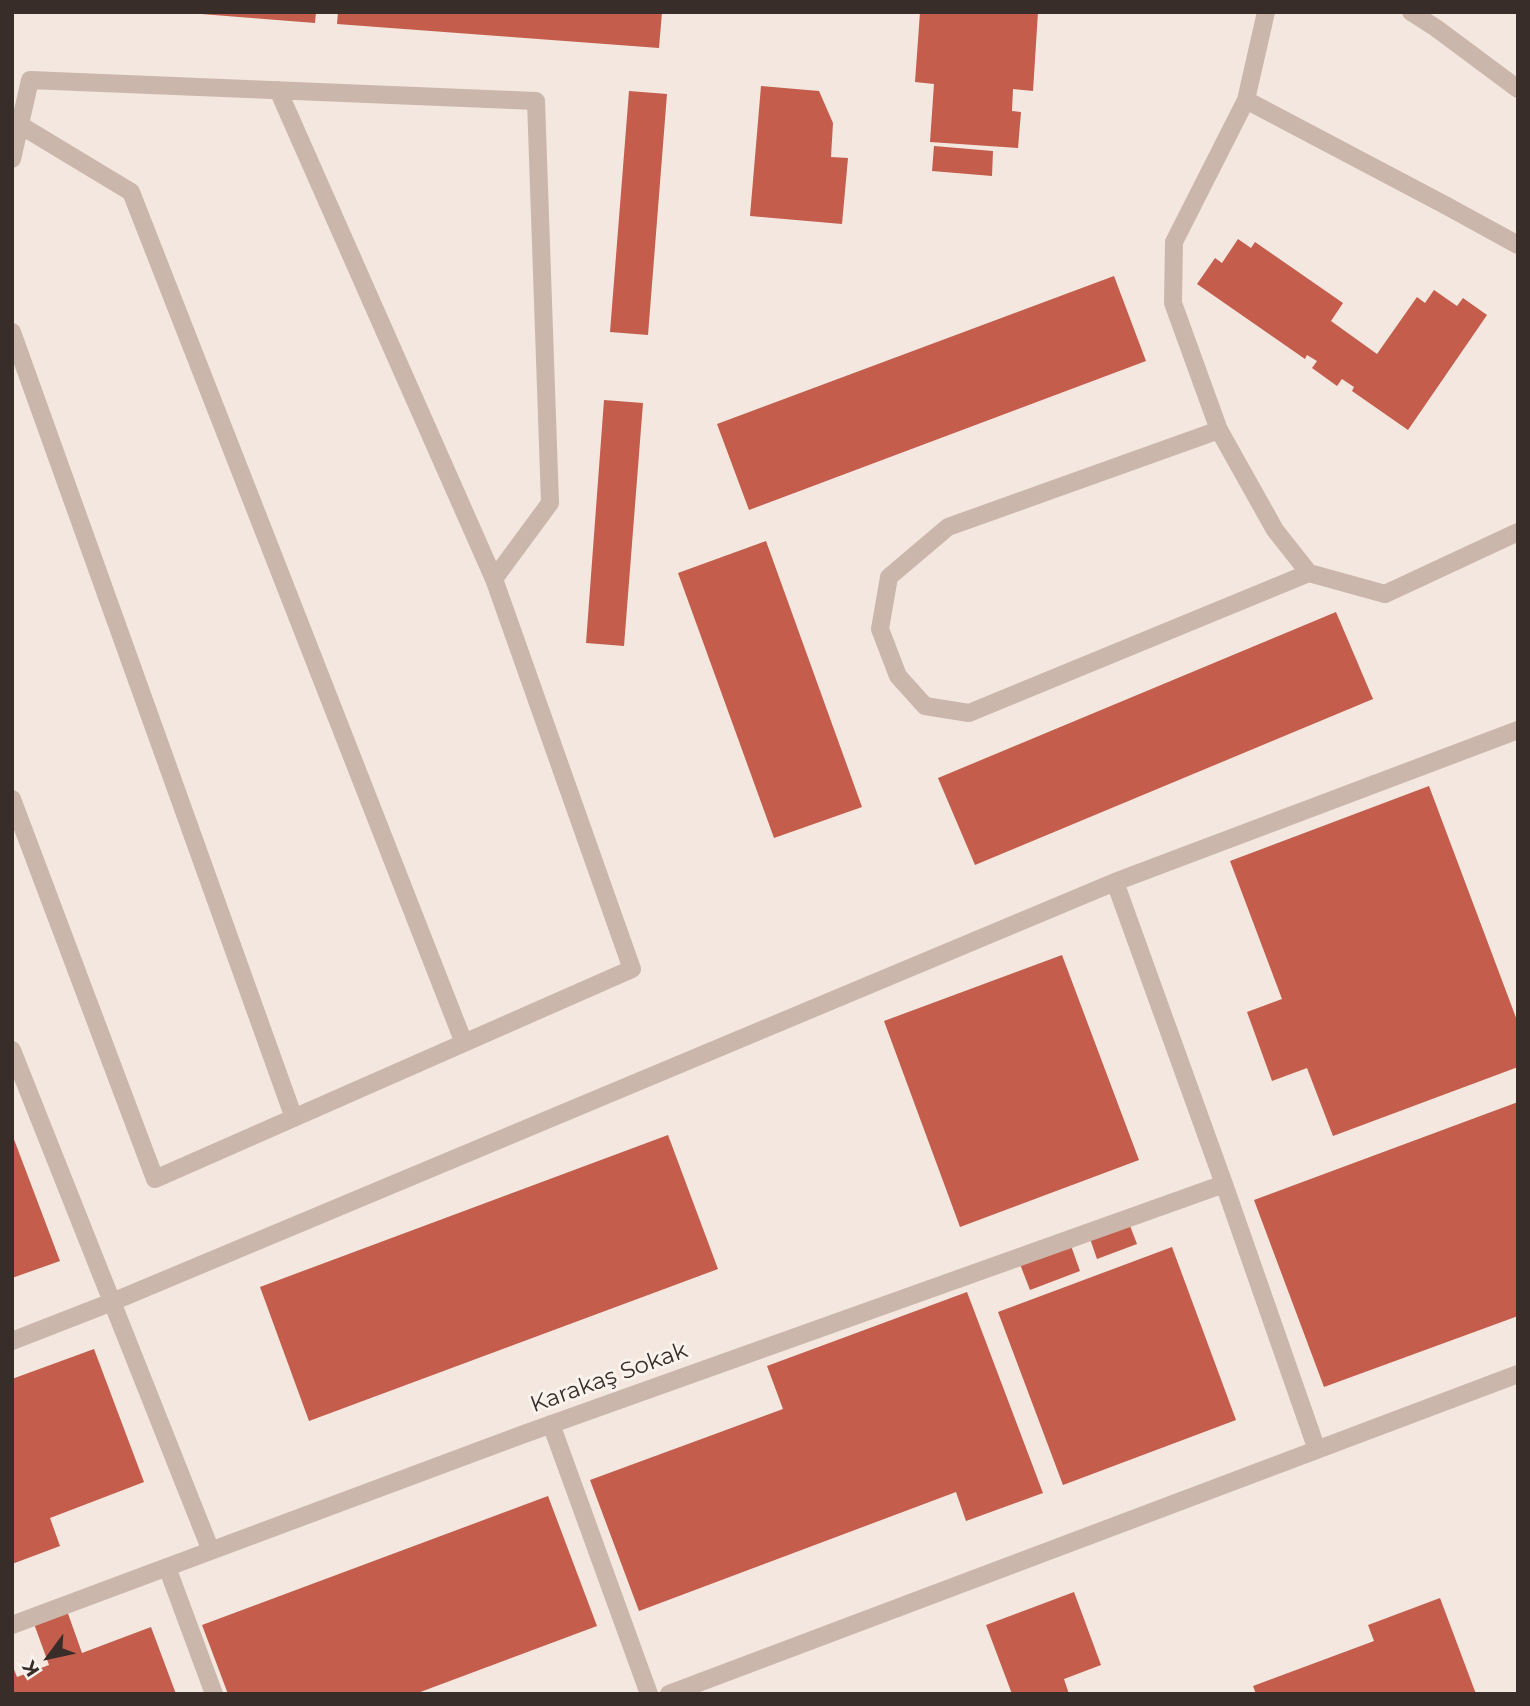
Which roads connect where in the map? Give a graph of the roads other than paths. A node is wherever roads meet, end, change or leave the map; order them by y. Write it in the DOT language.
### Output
graph roads {
  1 [pos="1266,12"];
  2 [pos="1411,12"];
  3 [pos="1518,89"];
  4 [pos="278,90"];
  5 [pos="1246,100"];
  6 [pos="20,125"];
  7 [pos="12,159"];
  8 [pos="1518,245"];
  9 [pos="12,332"];
  10 [pos="1219,430"];
  11 [pos="1518,532"];
  12 [pos="1309,573"];
  13 [pos="494,579"];
  14 [pos="1518,730"];
  15 [pos="12,799"];
  16 [pos="1115,882"];
  17 [pos="464,1043"];
  18 [pos="12,1050"];
  19 [pos="294,1118"];
  20 [pos="1224,1184"];
  21 [pos="112,1302"];
  22 [pos="12,1341"];
  23 [pos="1518,1374"];
  24 [pos="551,1424"];
  25 [pos="1317,1450"];
  26 [pos="211,1551"];
  27 [pos="167,1567"];
  28 [pos="12,1625"];
  29 [pos="710,1687"];
  30 [pos="214,1694"];
  31 [pos="649,1694"];
  32 [pos="668,1694"];
  1 -- 5 [label="street"];
  2 -- 3 [label="street"];
  4 -- 6 [label="street"];
  4 -- 13 [label="street"];
  4 -- 13 [label="street"];
  5 -- 8 [label="street"];
  5 -- 10 [label="street"];
  6 -- 7 [label="street"];
  6 -- 17 [label="street"];
  9 -- 19 [label="street"];
  10 -- 12 [label="street"];
  10 -- 12 [label="street"];
  11 -- 12 [label="street"];
  13 -- 17 [label="street"];
  14 -- 16 [label="street"];
  15 -- 19 [label="street"];
  16 -- 20 [label="street"];
  16 -- 21 [label="street"];
  17 -- 19 [label="street"];
  18 -- 21 [label="street"];
  20 -- 24 [label="street, Karakaş Sokak"];
  20 -- 25 [label="street"];
  21 -- 22 [label="street"];
  21 -- 26 [label="street"];
  23 -- 25 [label="street"];
  24 -- 26 [label="street, Karakaş Sokak"];
  24 -- 31 [label="street"];
  25 -- 29 [label="street"];
  26 -- 27 [label="street, Karakaş Sokak"];
  27 -- 28 [label="street, Karakaş Sokak"];
  27 -- 30 [label="street"];
  29 -- 32 [label="street"];
}
